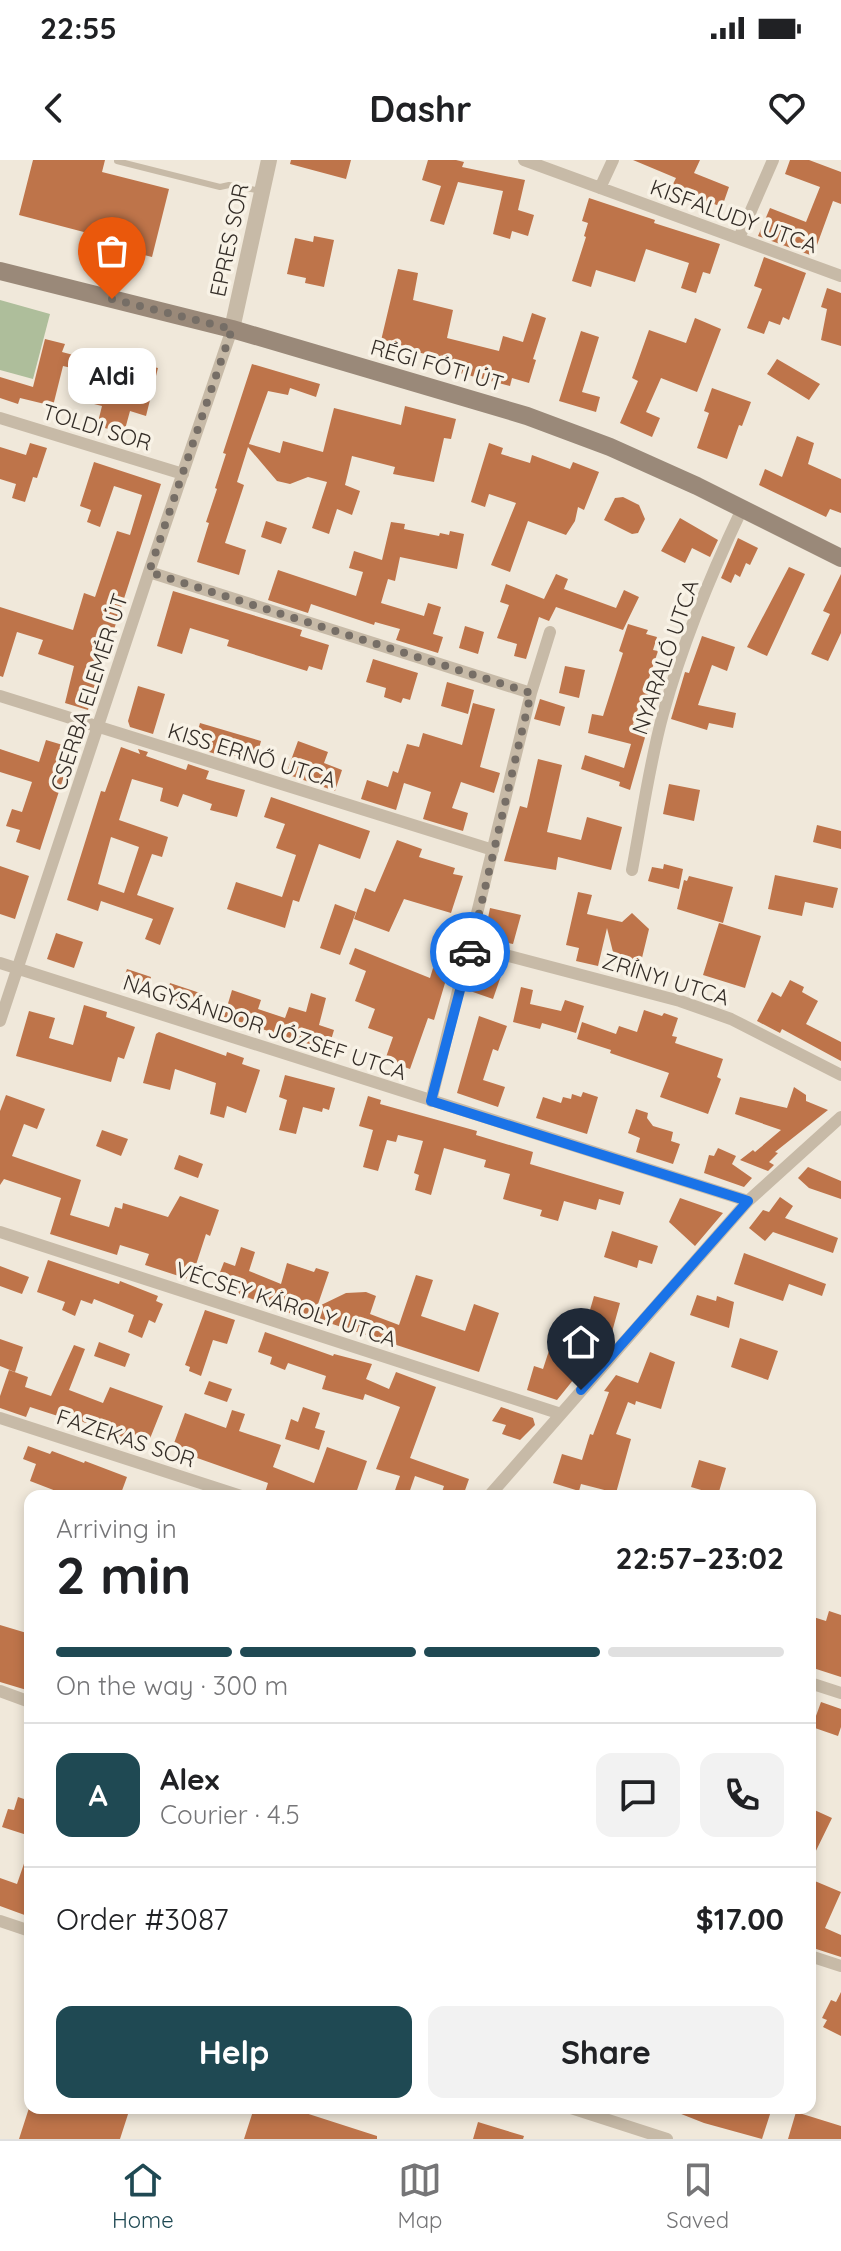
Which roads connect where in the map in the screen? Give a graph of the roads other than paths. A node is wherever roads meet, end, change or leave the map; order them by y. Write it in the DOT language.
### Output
graph roads {
  1 [pos="269,160"];
  2 [pos="524,160"];
  3 [pos="613,160"];
  4 [pos="773,160"];
  5 [pos="117,161"];
  6 [pos="600,188"];
  7 [pos="262,191"];
  8 [pos="739,238"];
  9 [pos="0,271"];
  10 [pos="841,276"];
  11 [pos="232,329"];
  12 [pos="0,418"];
  13 [pos="183,474"];
  14 [pos="742,509"];
  15 [pos="841,558"];
  16 [pos="149,572"];
  17 [pos="550,632"];
  18 [pos="531,693"];
  19 [pos="0,696"];
  20 [pos="99,728"];
  21 [pos="493,850"];
  22 [pos="632,870"];
  23 [pos="471,946"];
  24 [pos="0,963"];
  25 [pos="17,969"];
  26 [pos="0,1021"];
  27 [pos="841,1075"];
  28 [pos="431,1101"];
  29 [pos="841,1117"];
  30 [pos="748,1201"];
  31 [pos="0,1232"];
  32 [pos="561,1414"];
  33 [pos="0,1418"];
  34 [pos="222,1490"];
  35 [pos="494,1490"];
  36 [pos="816,1685"];
  37 [pos="0,1691"];
  38 [pos="841,1693"];
  39 [pos="24,1700"];
  40 [pos="0,1921"];
  41 [pos="24,1929"];
  42 [pos="816,1958"];
  43 [pos="841,1966"];
  44 [pos="590,2114"];
  45 [pos="667,2139"];
  1 -- 7 [label="street, EPRES SOR"];
  2 -- 6 [label="street, KISFALUDY UTCA"];
  3 -- 6 [label="street"];
  4 -- 8 [label="street"];
  5 -- 7 [label="lane"];
  6 -- 8 [label="street, KISFALUDY UTCA"];
  7 -- 11 [label="street, EPRES SOR"];
  8 -- 10 [label="street, KISFALUDY UTCA"];
  9 -- 11 [label="main road, RÉGI FÓTI ÚT"];
  11 -- 13 [label="street, CSERBA ELEMÉR ÚT"];
  11 -- 14 [label="main road, RÉGI FÓTI ÚT"];
  12 -- 13 [label="street, TOLDI SOR"];
  13 -- 16 [label="street, CSERBA ELEMÉR ÚT"];
  14 -- 15 [label="main road, RÉGI FÓTI ÚT"];
  14 -- 22 [label="street, NYARALÓ UTCA"];
  16 -- 18 [label="street"];
  16 -- 20 [label="street, CSERBA ELEMÉR ÚT"];
  17 -- 18 [label="street"];
  18 -- 21 [label="street"];
  19 -- 20 [label="street, KISS ERNŐ UTCA"];
  20 -- 21 [label="street, KISS ERNŐ UTCA"];
  20 -- 25 [label="street, CSERBA ELEMÉR ÚT"];
  21 -- 23 [label="street"];
  23 -- 27 [label="street, ZRÍNYI UTCA"];
  23 -- 28 [label="street"];
  24 -- 25 [label="street, NAGYSÁNDOR JÓZSEF UTCA"];
  25 -- 26 [label="street, CSERBA ELEMÉR ÚT"];
  25 -- 28 [label="street, NAGYSÁNDOR JÓZSEF UTCA"];
  28 -- 30 [label="street, NAGYSÁNDOR JÓZSEF UTCA"];
  29 -- 30 [label="street"];
  30 -- 32 [label="street"];
  31 -- 32 [label="street, VÉCSEY KÁROLY UTCA"];
  32 -- 35 [label="street"];
  33 -- 34 [label="street, FAZEKAS SOR"];
  36 -- 38 [label="street"];
  37 -- 39 [label="street"];
  40 -- 41 [label="street"];
  42 -- 43 [label="street"];
  44 -- 45 [label="street"];
}
